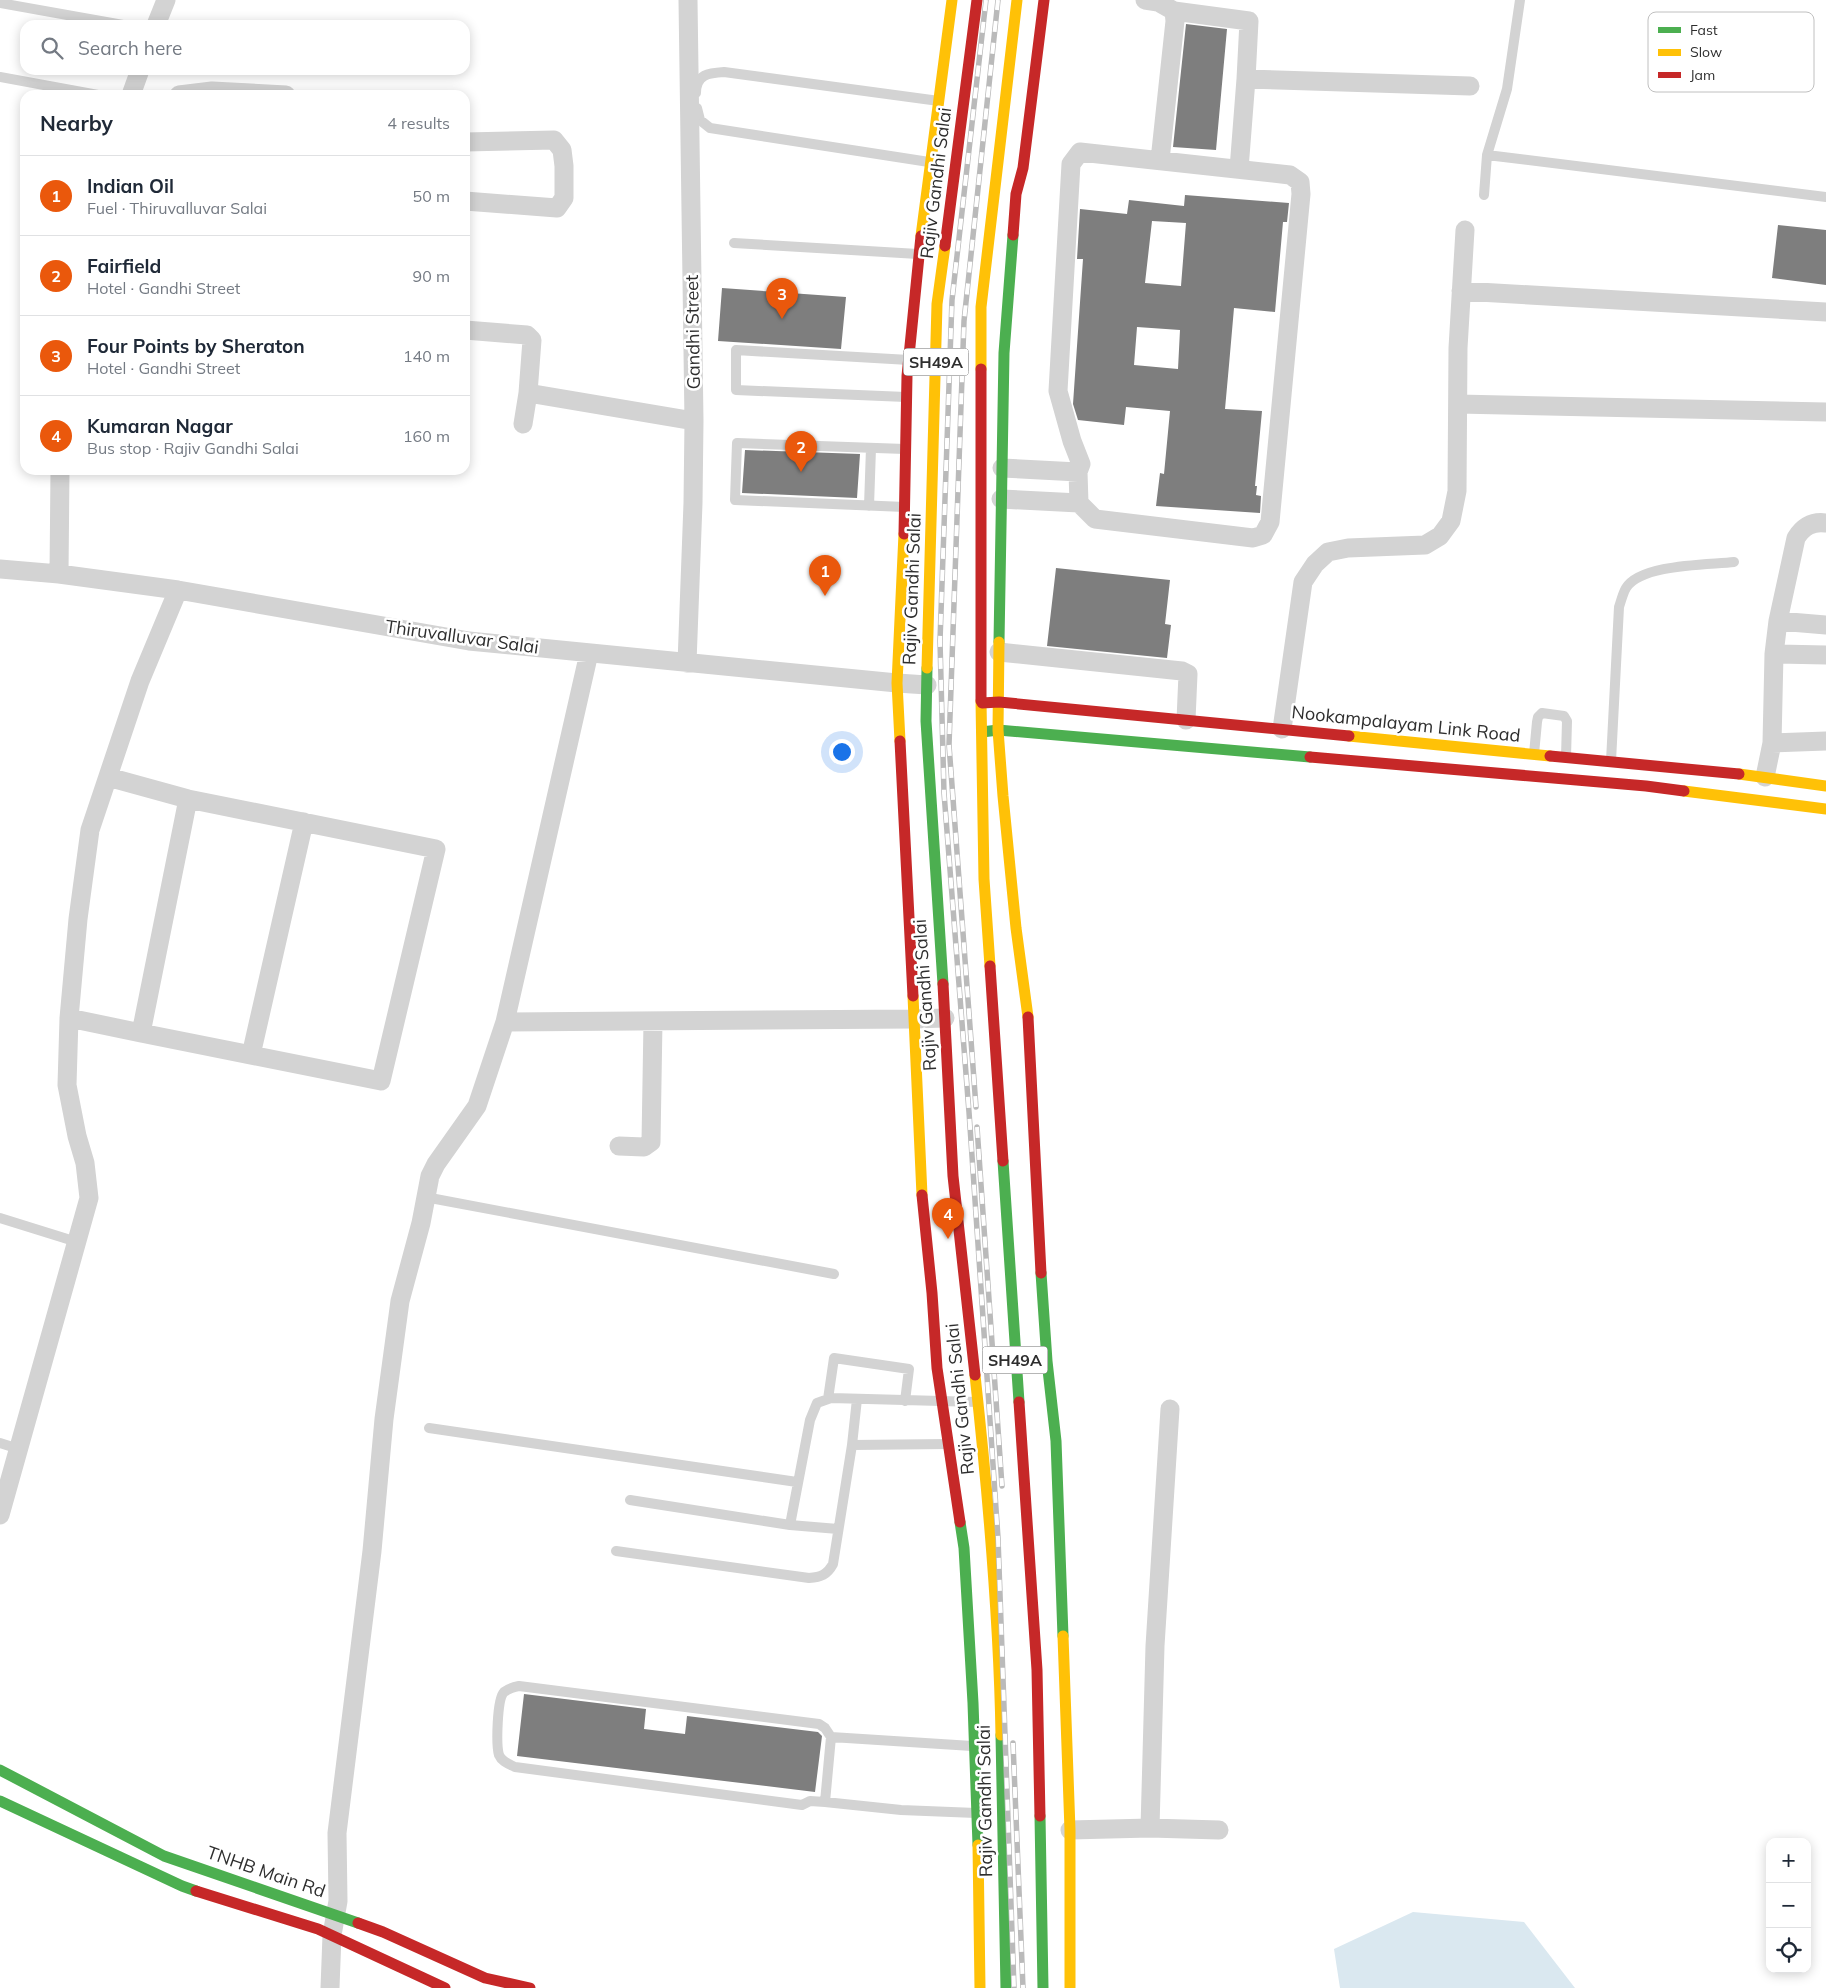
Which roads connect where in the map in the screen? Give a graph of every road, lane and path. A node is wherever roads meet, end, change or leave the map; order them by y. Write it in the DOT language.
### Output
graph roads {
  1 [pos="166,0"];
  2 [pos="688,0"];
  3 [pos="952,0"];
  4 [pos="977,0"];
  5 [pos="1017,0"];
  6 [pos="1044,0"];
  7 [pos="1145,0"];
  8 [pos="1520,0"];
  9 [pos="0,3"];
  10 [pos="1174,11"];
  11 [pos="95,20"];
  12 [pos="158,20"];
  13 [pos="138,75"];
  14 [pos="0,77"];
  15 [pos="1246,79"];
  16 [pos="1470,86"];
  17 [pos="71,90"];
  18 [pos="133,90"];
  19 [pos="939,101"];
  20 [pos="470,142"];
  21 [pos="1487,156"];
  22 [pos="1160,160"];
  23 [pos="930,162"];
  24 [pos="1239,169"];
  25 [pos="1484,195"];
  26 [pos="1826,197"];
  27 [pos="470,201"];
  28 [pos="1465,230"];
  29 [pos="734,243"];
  30 [pos="919,254"];
  31 [pos="1461,291"];
  32 [pos="1826,312"];
  33 [pos="470,330"];
  34 [pos="909,360"];
  35 [pos="528,393"];
  36 [pos="907,397"];
  37 [pos="1458,404"];
  38 [pos="1826,412"];
  39 [pos="694,421"];
  40 [pos="523,424"];
  41 [pos="871,448"];
  42 [pos="906,449"];
  43 [pos="1002,468"];
  44 [pos="1078,472"];
  45 [pos="60,475"];
  46 [pos="1001,499"];
  47 [pos="1079,503"];
  48 [pos="869,506"];
  49 [pos="905,508"];
  50 [pos="1826,522"];
  51 [pos="1734,562"];
  52 [pos="0,569"];
  53 [pos="59,574"];
  54 [pos="178,590"];
  55 [pos="1778,621"];
  56 [pos="1826,625"];
  57 [pos="1000,652"];
  58 [pos="589,653"];
  59 [pos="1774,654"];
  60 [pos="1826,655"];
  61 [pos="687,663"];
  62 [pos="897,684"];
  63 [pos="927,684"];
  64 [pos="999,702"];
  65 [pos="981,703"];
  66 [pos="1186,720"];
  67 [pos="1282,729"];
  68 [pos="998,730"];
  69 [pos="982,732"];
  70 [pos="1826,741"];
  71 [pos="1772,743"];
  72 [pos="1534,754"];
  73 [pos="1566,757"];
  74 [pos="1611,761"];
  75 [pos="108,777"];
  76 [pos="1765,777"];
  77 [pos="1826,786"];
  78 [pos="188,799"];
  79 [pos="1826,809"];
  80 [pos="304,822"];
  81 [pos="69,1018"];
  82 [pos="945,1018"];
  83 [pos="914,1020"];
  84 [pos="653,1021"];
  85 [pos="505,1022"];
  86 [pos="141,1033"];
  87 [pos="252,1055"];
  88 [pos="619,1146"];
  89 [pos="425,1197"];
  90 [pos="0,1218"];
  91 [pos="77,1242"];
  92 [pos="834,1274"];
  93 [pos="828,1399"];
  94 [pos="857,1400"];
  95 [pos="905,1400"];
  96 [pos="943,1402"];
  97 [pos="978,1402"];
  98 [pos="1170,1409"];
  99 [pos="429,1428"];
  100 [pos="0,1443"];
  101 [pos="949,1444"];
  102 [pos="852,1445"];
  103 [pos="19,1449"];
  104 [pos="797,1482"];
  105 [pos="630,1500"];
  106 [pos="0,1515"];
  107 [pos="790,1525"];
  108 [pos="838,1529"];
  109 [pos="616,1551"];
  110 [pos="831,1737"];
  111 [pos="973,1746"];
  112 [pos="0,1770"];
  113 [pos="0,1802"];
  114 [pos="825,1802"];
  115 [pos="976,1813"];
  116 [pos="1150,1828"];
  117 [pos="1070,1830"];
  118 [pos="1219,1830"];
  119 [pos="336,1914"];
  120 [pos="332,1935"];
  121 [pos="330,1988"];
  122 [pos="445,1988"];
  123 [pos="530,1988"];
  124 [pos="980,1988"];
  125 [pos="1006,1988"];
  126 [pos="1043,1988"];
  127 [pos="1070,1988"];
  1 -- 12 [label="street"];
  2 -- 39 [label="street, Gandhi Street"];
  3 -- 19 [label="street"];
  4 -- 63 [label="street, Rajiv Gandhi Salai / SH49A"];
  5 -- 65 [label="street, SH49A"];
  6 -- 43 [label="street"];
  7 -- 10 [label="street"];
  8 -- 21 [label="lane"];
  9 -- 11 [label="lane"];
  10 -- 15 [label="street"];
  10 -- 22 [label="street"];
  13 -- 18 [label="street"];
  14 -- 17 [label="lane"];
  15 -- 16 [label="street"];
  15 -- 24 [label="street"];
  19 -- 23 [label="street"];
  19 -- 23 [label="lane"];
  20 -- 27 [label="street"];
  21 -- 25 [label="lane"];
  21 -- 26 [label="lane"];
  22 -- 24 [label="street"];
  22 -- 44 [label="street"];
  23 -- 30 [label="street"];
  24 -- 47 [label="street"];
  28 -- 31 [label="street"];
  29 -- 30 [label="lane"];
  30 -- 34 [label="street"];
  31 -- 32 [label="street"];
  31 -- 37 [label="street"];
  33 -- 35 [label="street"];
  34 -- 36 [label="street"];
  34 -- 36 [label="lane"];
  35 -- 39 [label="street"];
  35 -- 40 [label="street"];
  36 -- 42 [label="street"];
  37 -- 38 [label="street"];
  37 -- 67 [label="street"];
  39 -- 61 [label="street, Gandhi Street"];
  41 -- 42 [label="lane"];
  41 -- 48 [label="lane"];
  41 -- 48 [label="lane"];
  42 -- 49 [label="street"];
  43 -- 44 [label="street"];
  43 -- 46 [label="street"];
  44 -- 47 [label="street"];
  45 -- 53 [label="street"];
  46 -- 47 [label="street"];
  46 -- 57 [label="street"];
  48 -- 49 [label="lane"];
  49 -- 62 [label="street"];
  50 -- 55 [label="street"];
  51 -- 74 [label="lane"];
  52 -- 53 [label="street, Thiruvalluvar Salai"];
  53 -- 54 [label="street, Thiruvalluvar Salai"];
  54 -- 58 [label="street, Thiruvalluvar Salai"];
  54 -- 75 [label="street"];
  55 -- 56 [label="street"];
  55 -- 59 [label="street"];
  57 -- 64 [label="street"];
  57 -- 66 [label="street"];
  58 -- 61 [label="street, Thiruvalluvar Salai"];
  58 -- 85 [label="street"];
  59 -- 60 [label="street"];
  59 -- 71 [label="street"];
  61 -- 62 [label="street, Thiruvalluvar Salai"];
  62 -- 63 [label="street, Thiruvalluvar Salai"];
  62 -- 83 [label="street"];
  63 -- 82 [label="street, Rajiv Gandhi Salai / SH49A"];
  64 -- 65 [label="street, Nookampalayam Link Road"];
  64 -- 66 [label="street, Nookampalayam Link Road"];
  64 -- 68 [label="street"];
  65 -- 69 [label="street, SH49A"];
  66 -- 67 [label="street, Nookampalayam Link Road"];
  67 -- 72 [label="street, Nookampalayam Link Road"];
  68 -- 69 [label="street"];
  68 -- 79 [label="street"];
  68 -- 117 [label="street"];
  69 -- 126 [label="street, SH49A"];
  70 -- 71 [label="street"];
  71 -- 76 [label="street"];
  72 -- 73 [label="street, Nookampalayam Link Road"];
  72 -- 73 [label="lane"];
  73 -- 74 [label="street, Nookampalayam Link Road"];
  74 -- 76 [label="street, Nookampalayam Link Road"];
  75 -- 78 [label="street"];
  75 -- 81 [label="street"];
  76 -- 77 [label="street, Nookampalayam Link Road"];
  78 -- 80 [label="street"];
  78 -- 86 [label="street"];
  80 -- 87 [label="street"];
  80 -- 87 [label="street"];
  81 -- 86 [label="street"];
  81 -- 91 [label="street"];
  82 -- 83 [label="street"];
  82 -- 97 [label="street, Rajiv Gandhi Salai / SH49A"];
  83 -- 84 [label="street"];
  83 -- 96 [label="street"];
  84 -- 85 [label="street"];
  84 -- 88 [label="street"];
  85 -- 89 [label="street"];
  86 -- 87 [label="street"];
  89 -- 92 [label="lane"];
  89 -- 119 [label="street"];
  90 -- 91 [label="lane"];
  91 -- 103 [label="street"];
  93 -- 94 [label="lane"];
  93 -- 95 [label="lane"];
  93 -- 104 [label="lane"];
  94 -- 95 [label="lane"];
  94 -- 102 [label="lane"];
  95 -- 96 [label="lane"];
  96 -- 97 [label="lane"];
  96 -- 101 [label="street"];
  97 -- 125 [label="street, Rajiv Gandhi Salai / SH49A"];
  98 -- 116 [label="street"];
  99 -- 104 [label="lane"];
  100 -- 103 [label="lane"];
  101 -- 102 [label="lane"];
  101 -- 111 [label="street"];
  102 -- 108 [label="lane"];
  103 -- 106 [label="street"];
  104 -- 107 [label="lane"];
  105 -- 107 [label="lane"];
  107 -- 108 [label="lane"];
  108 -- 109 [label="lane"];
  110 -- 111 [label="lane"];
  110 -- 114 [label="lane"];
  110 -- 114 [label="lane"];
  111 -- 115 [label="street"];
  112 -- 119 [label="street, TNHB Main Rd"];
  113 -- 120 [label="street, TNHB Main Rd"];
  114 -- 115 [label="lane"];
  115 -- 124 [label="street"];
  116 -- 117 [label="street"];
  116 -- 118 [label="street"];
  117 -- 127 [label="street"];
  119 -- 120 [label="street"];
  119 -- 123 [label="street, TNHB Main Rd"];
  120 -- 121 [label="street"];
  120 -- 122 [label="street, TNHB Main Rd"];
}
